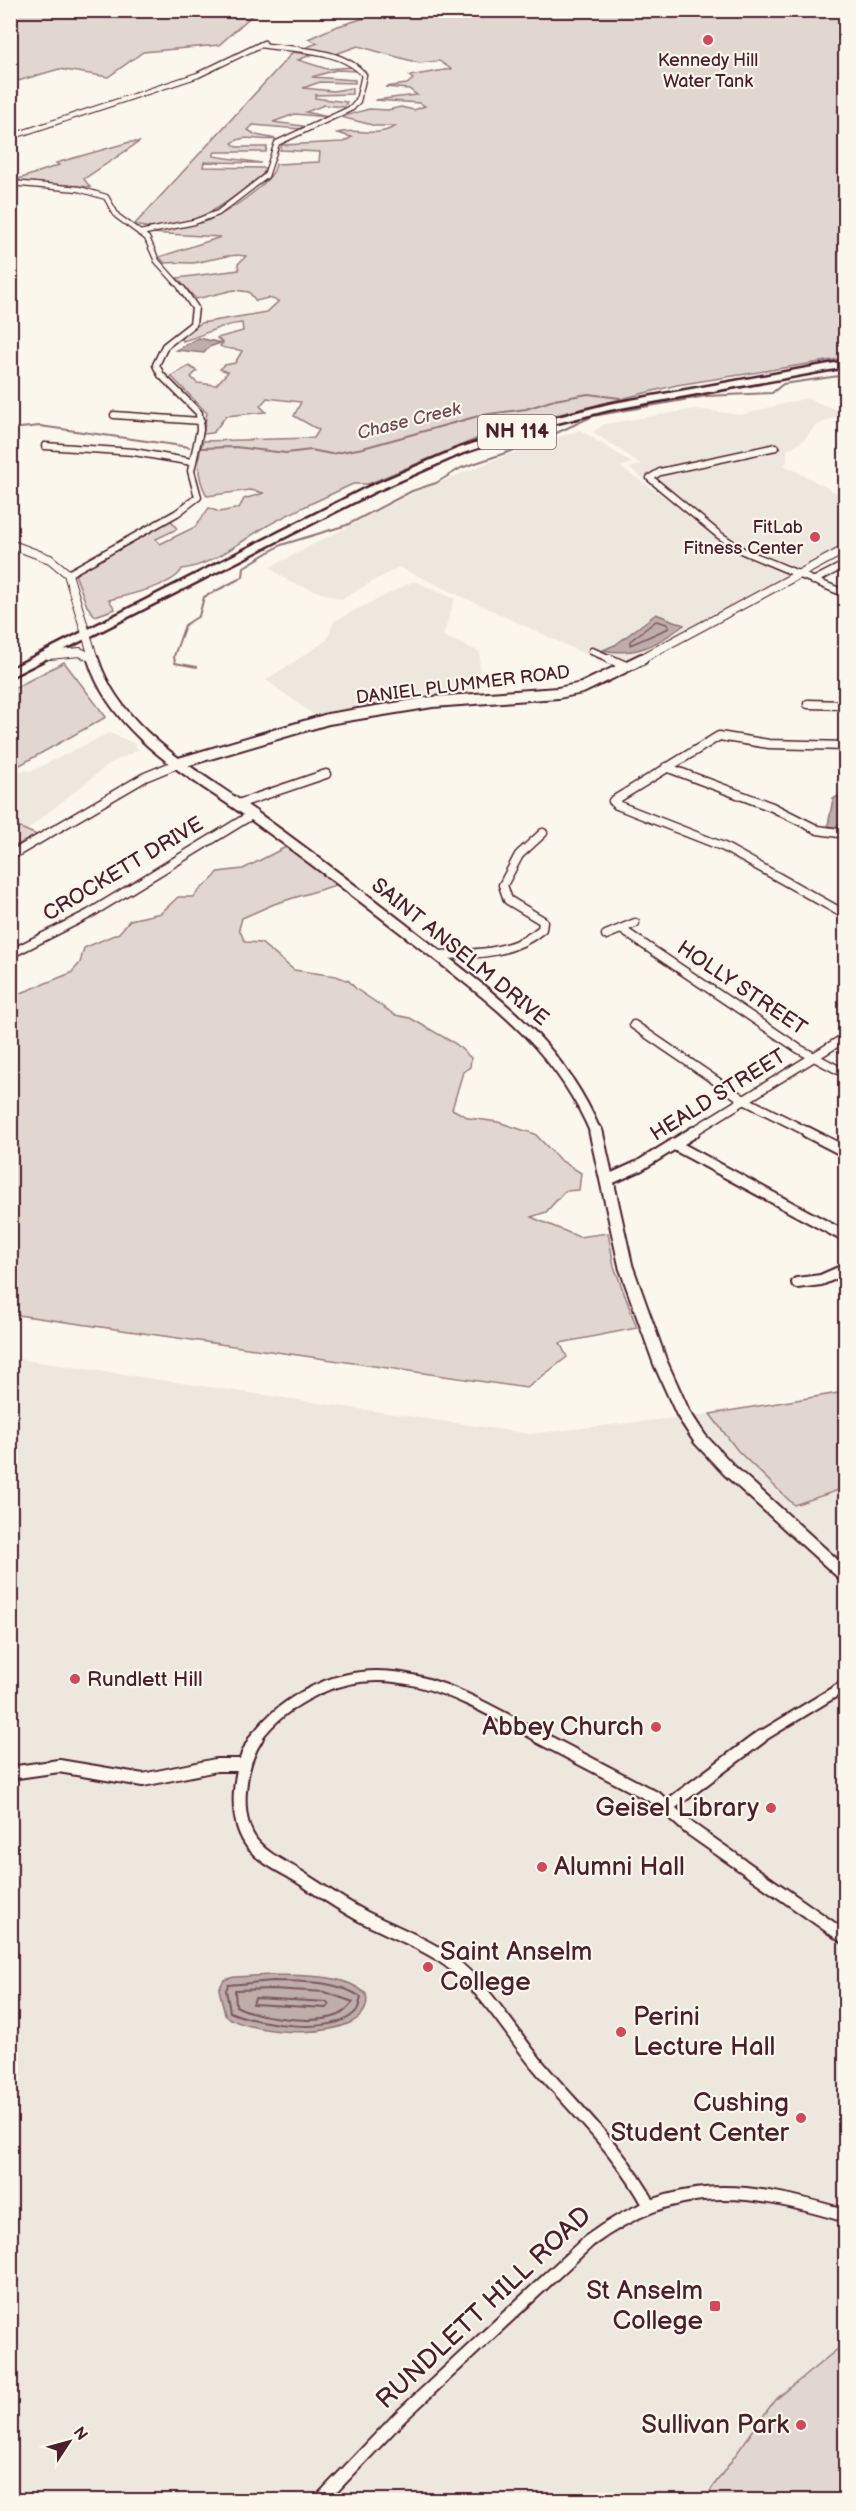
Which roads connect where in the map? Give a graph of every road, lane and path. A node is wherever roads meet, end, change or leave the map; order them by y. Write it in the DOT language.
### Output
graph roads {
  1 [pos="269,41"];
  2 [pos="260,45"];
  3 [pos="10,137"];
  4 [pos="10,183"];
  5 [pos="140,233"];
  6 [pos="846,364"];
  7 [pos="114,415"];
  8 [pos="201,421"];
  9 [pos="45,446"];
  10 [pos="776,447"];
  11 [pos="192,462"];
  12 [pos="10,544"];
  13 [pos="846,549"];
  14 [pos="846,564"];
  15 [pos="68,574"];
  16 [pos="798,575"];
  17 [pos="813,581"];
  18 [pos="846,594"];
  19 [pos="86,636"];
  20 [pos="592,651"];
  21 [pos="49,655"];
  22 [pos="92,658"];
  23 [pos="628,667"];
  24 [pos="10,675"];
  25 [pos="808,704"];
  26 [pos="846,705"];
  27 [pos="846,746"];
  28 [pos="179,763"];
  29 [pos="666,766"];
  30 [pos="326,774"];
  31 [pos="238,804"];
  32 [pos="253,814"];
  33 [pos="543,833"];
  34 [pos="846,834"];
  35 [pos="10,856"];
  36 [pos="846,915"];
  37 [pos="636,923"];
  38 [pos="621,929"];
  39 [pos="606,935"];
  40 [pos="10,954"];
  41 [pos="436,955"];
  42 [pos="634,1025"];
  43 [pos="846,1037"];
  44 [pos="813,1057"];
  45 [pos="846,1074"];
  46 [pos="744,1100"];
  47 [pos="673,1144"];
  48 [pos="846,1152"];
  49 [pos="608,1180"];
  50 [pos="846,1237"];
  51 [pos="846,1269"];
  52 [pos="797,1283"];
  53 [pos="846,1576"];
  54 [pos="846,1685"];
  55 [pos="243,1765"];
  56 [pos="10,1773"];
  57 [pos="667,1807"];
  58 [pos="846,1938"];
  59 [pos="650,2206"];
  60 [pos="846,2216"];
  61 [pos="321,2500"];
  1 -- 2 [label="street"];
  2 -- 3 [label="street"];
  2 -- 5 [label="street"];
  4 -- 5 [label="street"];
  5 -- 8 [label="street"];
  6 -- 19 [label="main road, NH 114"];
  7 -- 8 [label="street"];
  8 -- 11 [label="street"];
  9 -- 11 [label="street"];
  10 -- 16 [label="street"];
  11 -- 15 [label="street"];
  12 -- 15 [label="street"];
  13 -- 16 [label="street, DANIEL PLUMMER ROAD"];
  14 -- 17 [label="street"];
  15 -- 19 [label="street, SAINT ANSELM DRIVE"];
  16 -- 17 [label="street"];
  16 -- 23 [label="street, DANIEL PLUMMER ROAD"];
  17 -- 18 [label="street"];
  19 -- 21 [label="main road, NH 114"];
  19 -- 22 [label="street, SAINT ANSELM DRIVE"];
  20 -- 23 [label="street"];
  21 -- 22 [label="street"];
  21 -- 24 [label="main road, NH 114"];
  22 -- 28 [label="street, SAINT ANSELM DRIVE"];
  23 -- 28 [label="street, DANIEL PLUMMER ROAD"];
  25 -- 26 [label="street"];
  27 -- 29 [label="street"];
  28 -- 31 [label="street, SAINT ANSELM DRIVE"];
  28 -- 35 [label="street, DANIEL PLUMMER ROAD"];
  29 -- 34 [label="street"];
  29 -- 36 [label="street"];
  30 -- 31 [label="street"];
  31 -- 32 [label="street, SAINT ANSELM DRIVE"];
  32 -- 40 [label="street, CROCKETT DRIVE"];
  32 -- 41 [label="street, SAINT ANSELM DRIVE"];
  33 -- 41 [label="street"];
  37 -- 38 [label="street"];
  38 -- 39 [label="street"];
  38 -- 44 [label="street, HOLLY STREET"];
  41 -- 49 [label="street, SAINT ANSELM DRIVE"];
  42 -- 46 [label="street"];
  43 -- 44 [label="street, HEALD STREET"];
  44 -- 45 [label="street, HOLLY STREET"];
  44 -- 46 [label="street, HEALD STREET"];
  46 -- 47 [label="street, HEALD STREET"];
  46 -- 48 [label="street"];
  47 -- 49 [label="street, HEALD STREET"];
  47 -- 50 [label="street"];
  49 -- 53 [label="street, SAINT ANSELM DRIVE"];
  51 -- 52 [label="street"];
  54 -- 57 [label="street"];
  55 -- 56 [label="street"];
  55 -- 57 [label="street"];
  55 -- 59 [label="street"];
  57 -- 58 [label="street"];
  59 -- 60 [label="street, RUNDLETT HILL ROAD"];
  59 -- 61 [label="street, RUNDLETT HILL ROAD"];
}
